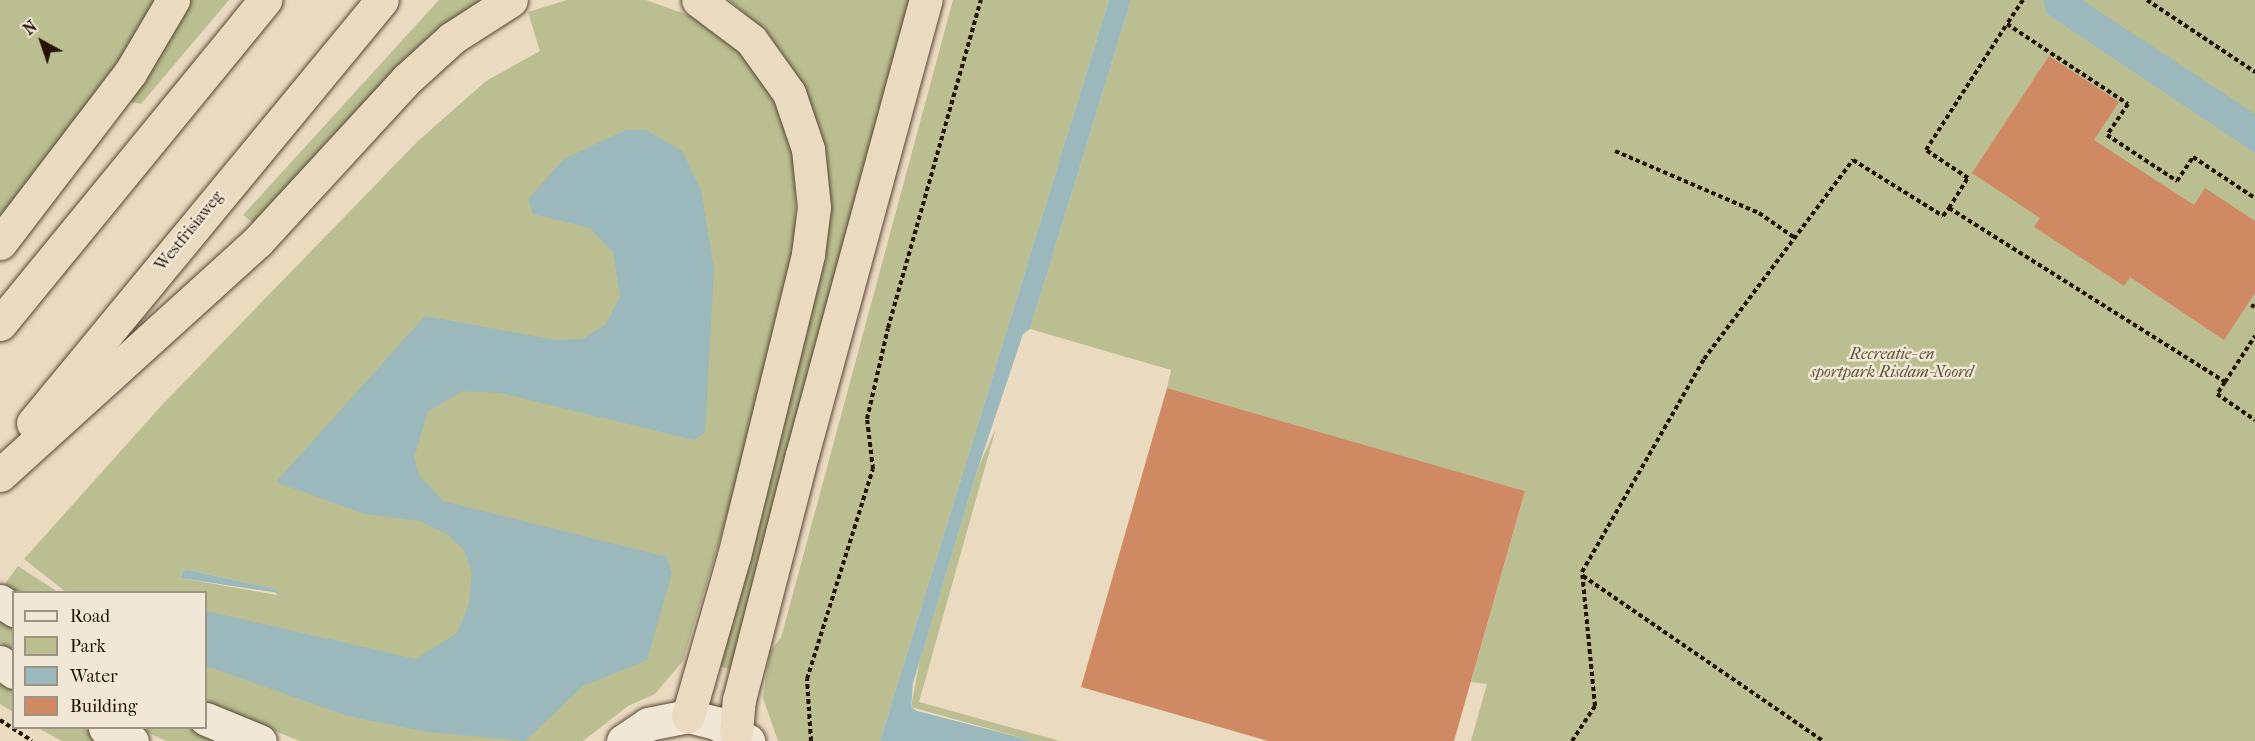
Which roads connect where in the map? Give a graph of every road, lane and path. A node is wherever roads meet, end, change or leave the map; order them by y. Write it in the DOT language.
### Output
graph roads {
  1 [pos="173,0"];
  2 [pos="265,0"];
  3 [pos="382,0"];
  4 [pos="511,0"];
  5 [pos="698,0"];
  6 [pos="926,0"];
  7 [pos="981,0"];
  8 [pos="2023,0"];
  9 [pos="2147,0"];
  10 [pos="2007,24"];
  11 [pos="2255,72"];
  12 [pos="1615,151"];
  13 [pos="2255,198"];
  14 [pos="1949,208"];
  15 [pos="1795,238"];
  16 [pos="0,243"];
  17 [pos="0,324"];
  18 [pos="2255,336"];
  19 [pos="2225,382"];
  20 [pos="2255,420"];
  21 [pos="0,464"];
  22 [pos="0,475"];
  23 [pos="1582,576"];
  24 [pos="688,716"];
  25 [pos="207,719"];
  26 [pos="14,729"];
  27 [pos="107,729"];
  28 [pos="742,736"];
  29 [pos="32,741"];
  30 [pos="132,741"];
  31 [pos="260,741"];
  32 [pos="622,741"];
  33 [pos="811,741"];
  34 [pos="1572,741"];
  35 [pos="1824,741"];
  1 -- 16 [label="highway"];
  2 -- 17 [label="highway"];
  3 -- 21 [label="highway, Westfrisiaweg"];
  4 -- 22 [label="highway"];
  5 -- 24 [label="highway"];
  6 -- 28 [label="highway"];
  7 -- 33 [label="path"];
  8 -- 10 [label="path"];
  9 -- 11 [label="path"];
  10 -- 13 [label="path"];
  10 -- 14 [label="path"];
  12 -- 15 [label="path"];
  14 -- 15 [label="path"];
  14 -- 19 [label="path"];
  15 -- 23 [label="path"];
  18 -- 19 [label="path"];
  19 -- 20 [label="path"];
  23 -- 34 [label="path"];
  23 -- 35 [label="path"];
  24 -- 28 [label="street"];
  24 -- 32 [label="street"];
  25 -- 31 [label="street"];
  26 -- 29 [label="path"];
  27 -- 30 [label="street"];
}
